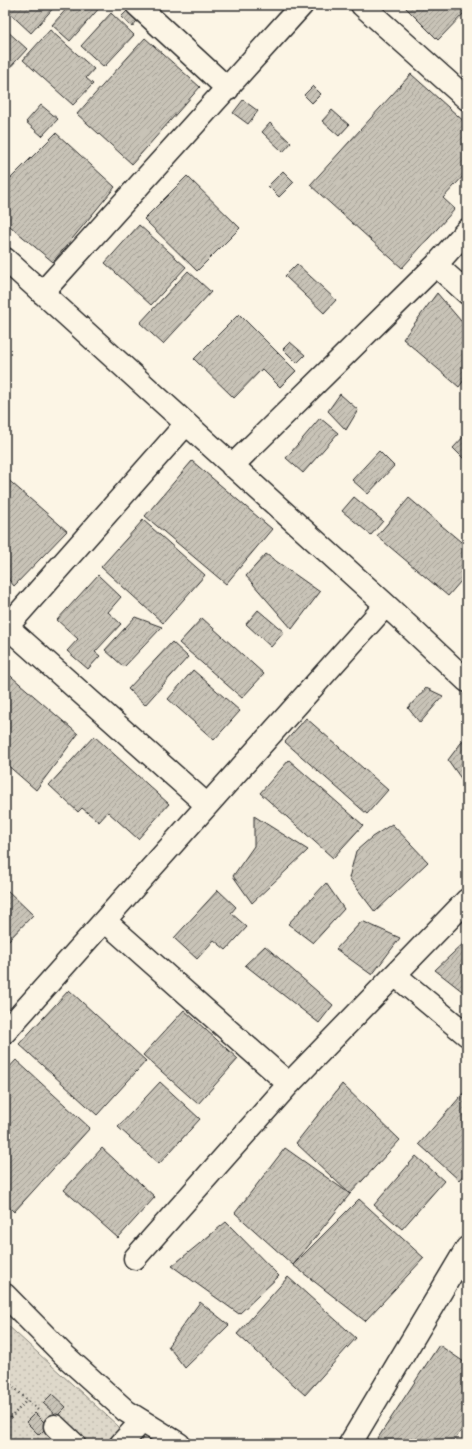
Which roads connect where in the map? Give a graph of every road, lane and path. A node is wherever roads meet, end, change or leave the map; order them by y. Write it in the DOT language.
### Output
graph roads {
  1 [pos="137,5"];
  2 [pos="302,5"];
  3 [pos="362,5"];
  4 [pos="228,89"];
  5 [pos="467,100"];
  6 [pos="467,230"];
  7 [pos="5,259"];
  8 [pos="436,265"];
  9 [pos="42,293"];
  10 [pos="467,293"];
  11 [pos="186,424"];
  12 [pos="232,466"];
  13 [pos="386,605"];
  14 [pos="6,627"];
  15 [pos="467,681"];
  16 [pos="207,805"];
  17 [pos="467,900"];
  18 [pos="105,921"];
  19 [pos="395,975"];
  20 [pos="5,1032"];
  21 [pos="467,1035"];
  22 [pos="288,1084"];
  23 [pos="467,1248"];
  24 [pos="135,1258"];
  25 [pos="5,1295"];
  26 [pos="5,1379"];
  27 [pos="27,1400"];
  28 [pos="142,1421"];
  29 [pos="5,1424"];
  30 [pos="55,1426"];
  31 [pos="74,1444"];
  32 [pos="121,1444"];
  33 [pos="179,1444"];
  34 [pos="350,1444"];
  1 -- 4 [label="street"];
  2 -- 4 [label="street"];
  3 -- 5 [label="street"];
  4 -- 9 [label="street"];
  6 -- 8 [label="street"];
  7 -- 9 [label="street"];
  8 -- 10 [label="street"];
  8 -- 12 [label="street"];
  9 -- 11 [label="street"];
  11 -- 12 [label="street"];
  11 -- 14 [label="street"];
  12 -- 13 [label="street"];
  13 -- 15 [label="street"];
  13 -- 16 [label="street"];
  14 -- 16 [label="street"];
  16 -- 18 [label="street"];
  17 -- 19 [label="street"];
  18 -- 20 [label="street"];
  18 -- 22 [label="street"];
  19 -- 21 [label="street"];
  19 -- 22 [label="street"];
  22 -- 24 [label="street"];
  23 -- 34 [label="street"];
  25 -- 28 [label="street"];
  26 -- 27 [label="path"];
  27 -- 29 [label="path"];
  27 -- 30 [label="path"];
  28 -- 32 [label="street"];
  28 -- 33 [label="street"];
  30 -- 31 [label="street"];
}
